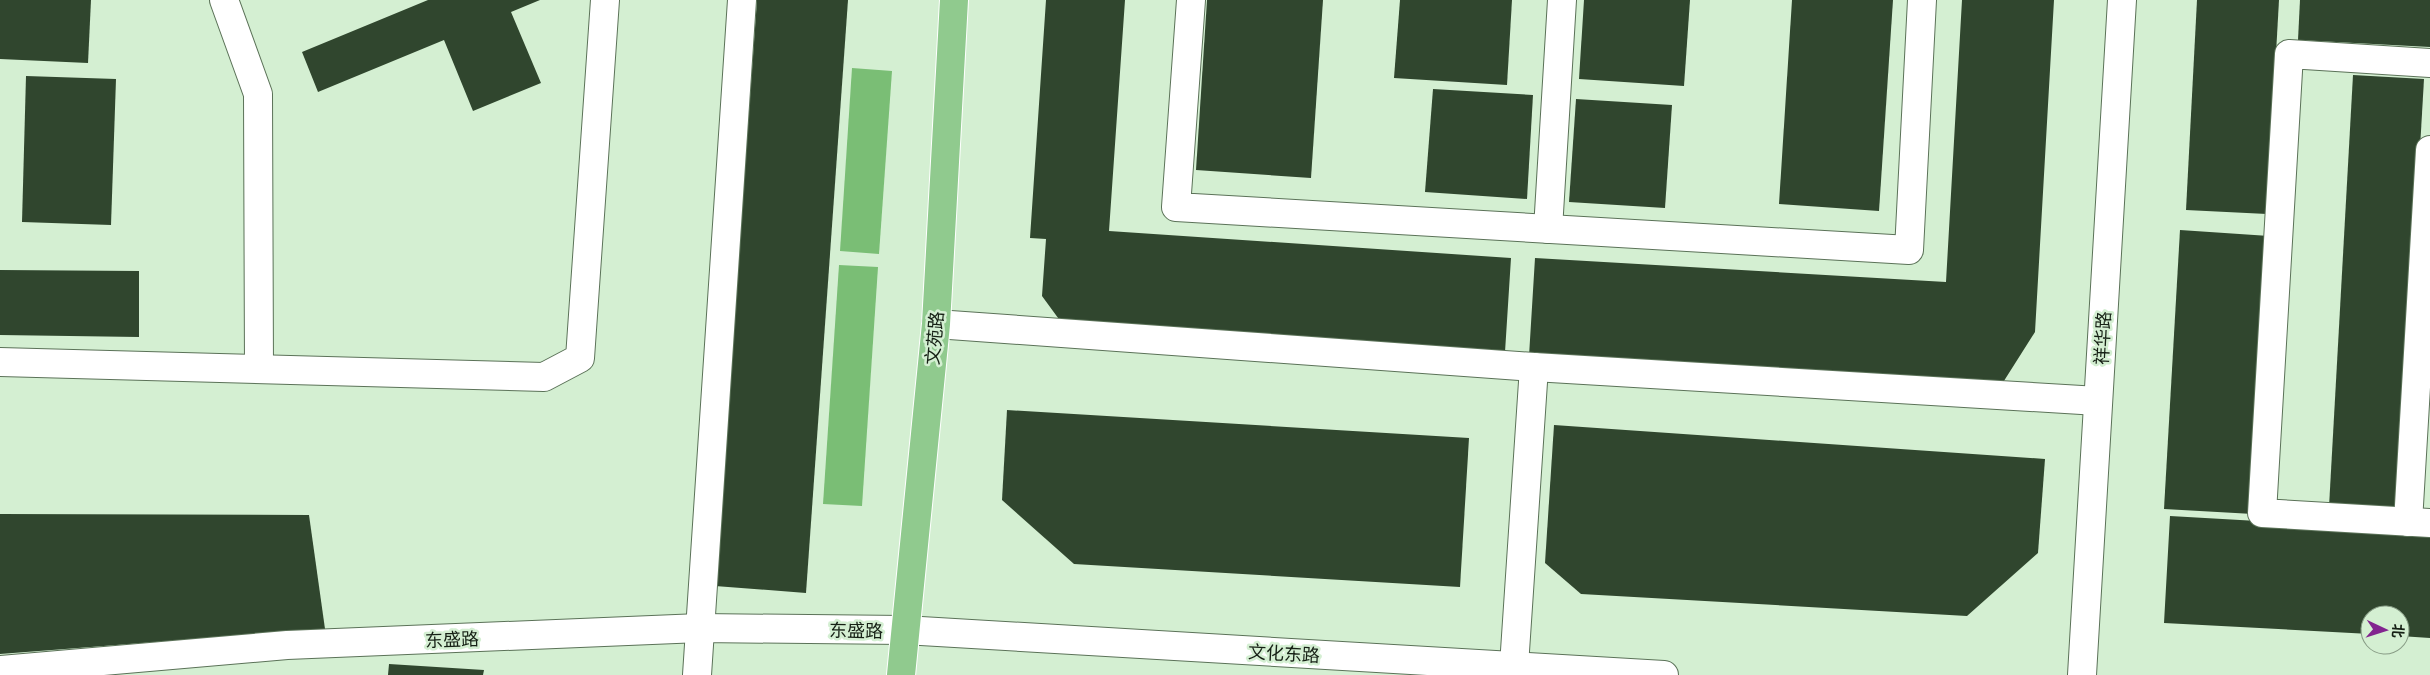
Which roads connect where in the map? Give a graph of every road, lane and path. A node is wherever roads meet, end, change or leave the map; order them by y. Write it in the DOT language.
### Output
graph roads {
  1 [pos="224,0"];
  2 [pos="605,0"];
  3 [pos="742,0"];
  4 [pos="954,0"];
  5 [pos="1190,0"];
  6 [pos="1562,0"];
  7 [pos="1922,0"];
  8 [pos="2122,0"];
  9 [pos="2430,63"];
  10 [pos="2430,150"];
  11 [pos="1548,229"];
  12 [pos="936,324"];
  13 [pos="0,362"];
  14 [pos="1534,367"];
  15 [pos="260,369"];
  16 [pos="2098,400"];
  17 [pos="2419,522"];
  18 [pos="700,628"];
  19 [pos="904,630"];
  20 [pos="1514,666"];
  21 [pos="0,670"];
  22 [pos="1574,672"];
  23 [pos="697,675"];
  24 [pos="901,675"];
  25 [pos="1664,675"];
  26 [pos="2082,675"];
  1 -- 15 [label="street"];
  2 -- 15 [label="street"];
  3 -- 18 [label="street"];
  4 -- 12 [label="main road, 文苑路"];
  5 -- 11 [label="street"];
  6 -- 11 [label="street"];
  7 -- 11 [label="street"];
  8 -- 16 [label="street, 祥华路"];
  9 -- 17 [label="street"];
  10 -- 17 [label="street"];
  12 -- 14 [label="street"];
  12 -- 19 [label="main road, 文苑路"];
  13 -- 15 [label="street"];
  14 -- 16 [label="street"];
  14 -- 20 [label="street"];
  16 -- 26 [label="street, 祥华路"];
  18 -- 19 [label="street, 东盛路"];
  18 -- 21 [label="street, 东盛路"];
  18 -- 23 [label="street"];
  19 -- 20 [label="street, 文化东路"];
  19 -- 24 [label="main road, 文苑路"];
  20 -- 22 [label="street, 文化东路"];
  22 -- 25 [label="street, 文化东路"];
}
